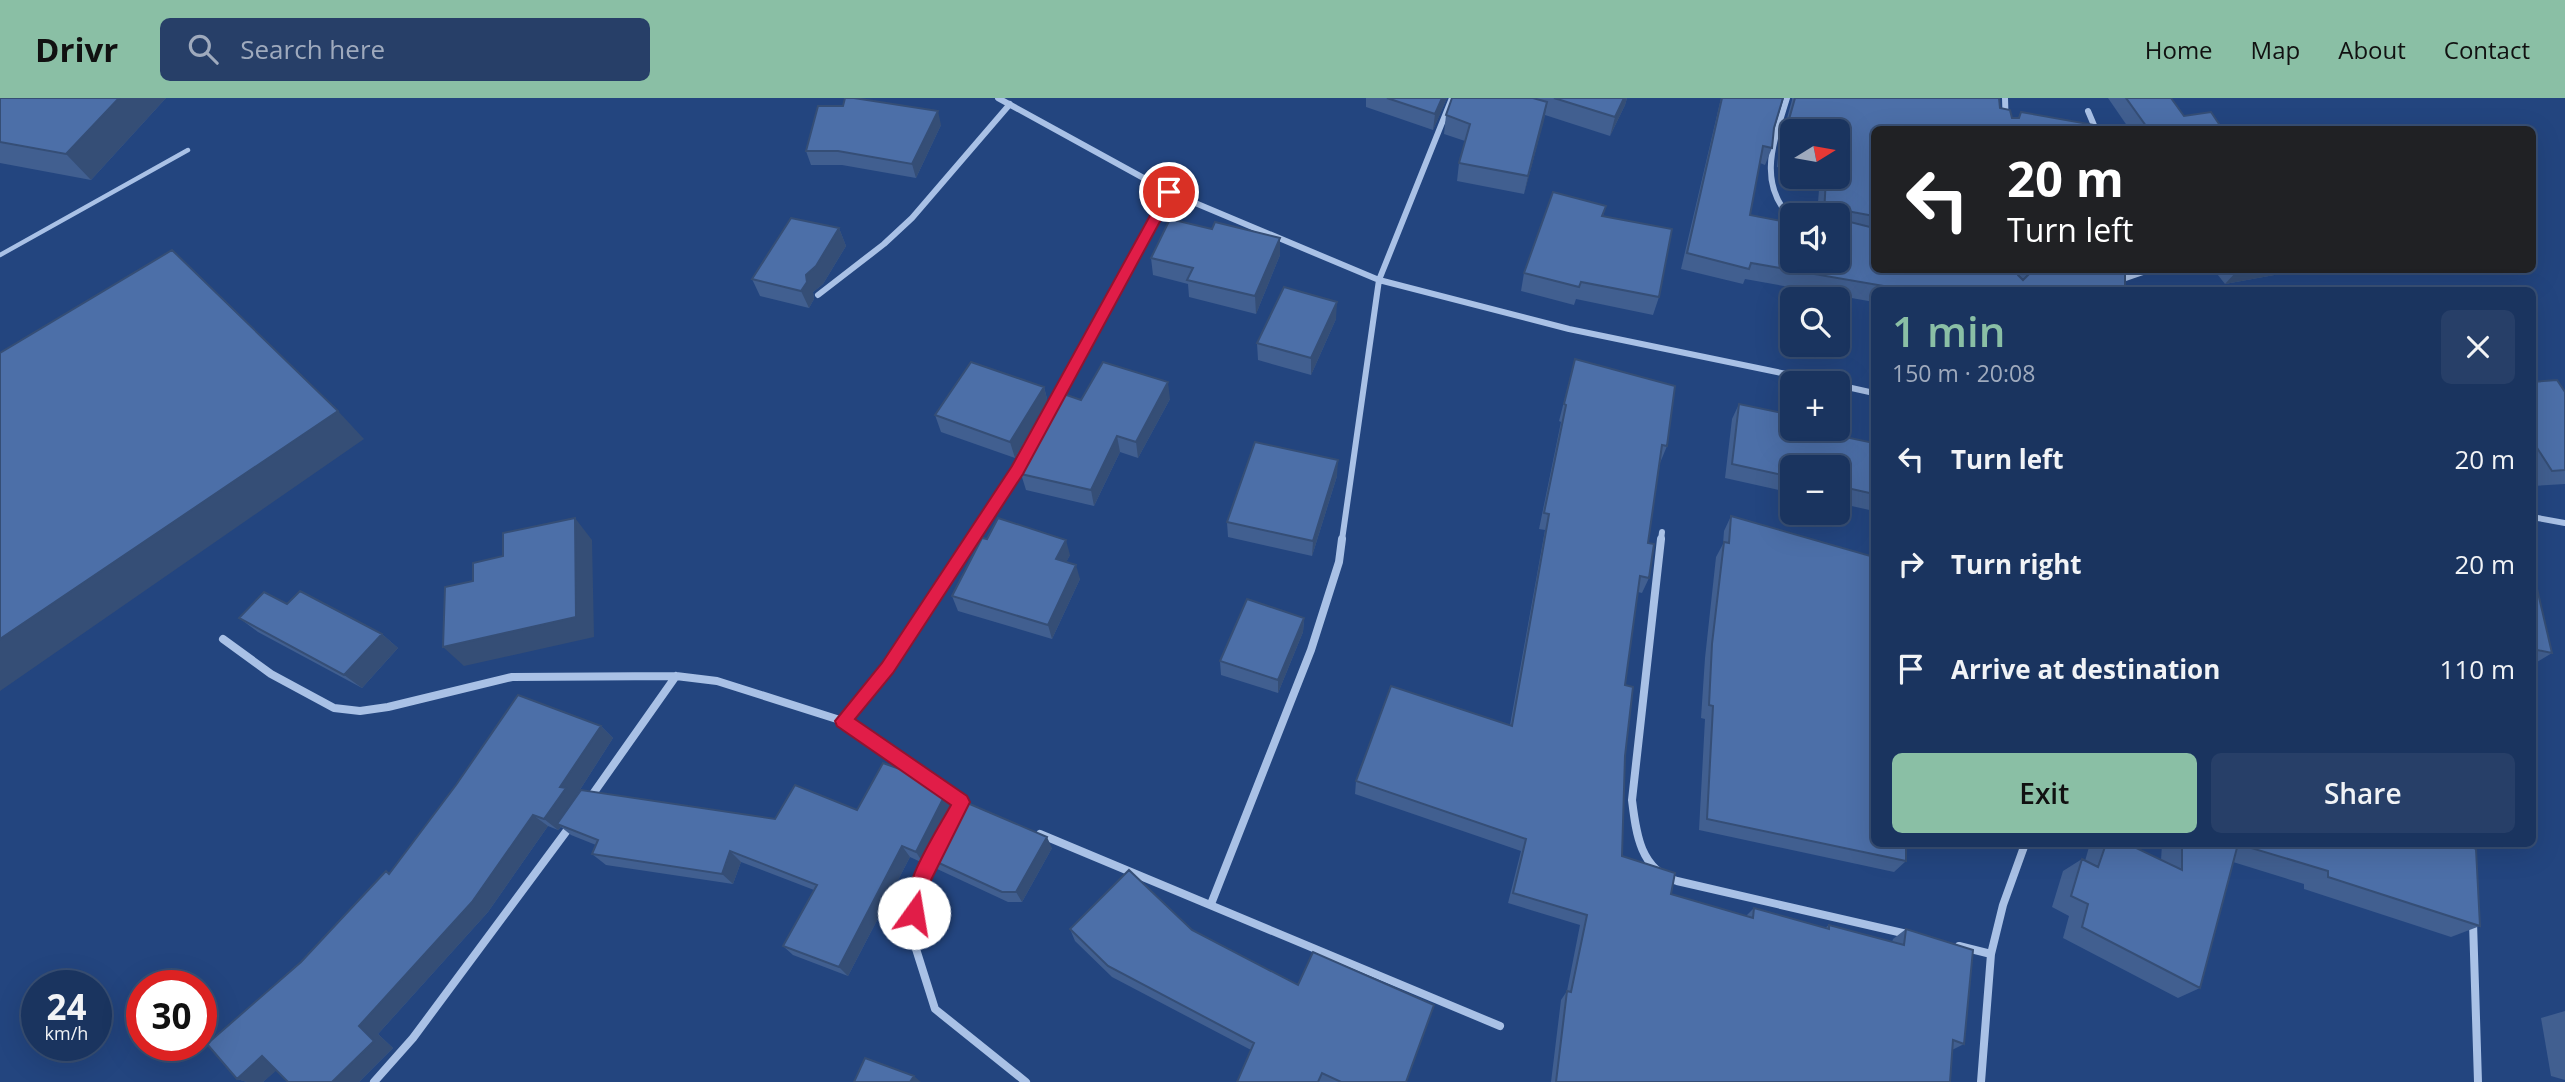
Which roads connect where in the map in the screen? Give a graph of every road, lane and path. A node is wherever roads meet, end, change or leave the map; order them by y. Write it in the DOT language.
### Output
graph roads {
  1 [pos="998,98"];
  2 [pos="1452,98"];
  3 [pos="1787,98"];
  4 [pos="2005,98"];
  5 [pos="1010,104"];
  6 [pos="2088,111"];
  7 [pos="2006,126"];
  8 [pos="2094,126"];
  9 [pos="188,150"];
  10 [pos="1169,192"];
  11 [pos="1780,208"];
  12 [pos="0,255"];
  13 [pos="2144,273"];
  14 [pos="2107,279"];
  15 [pos="1379,280"];
  16 [pos="818,295"];
  17 [pos="1780,373"];
  18 [pos="1850,388"];
  19 [pos="1871,392"];
  20 [pos="1051,410"];
  21 [pos="1031,446"];
  22 [pos="2536,518"];
  23 [pos="2565,523"];
  24 [pos="1662,532"];
  25 [pos="223,639"];
  26 [pos="676,676"];
  27 [pos="843,721"];
  28 [pos="587,801"];
  29 [pos="961,802"];
  30 [pos="974,807"];
  31 [pos="579,813"];
  32 [pos="955,814"];
  33 [pos="1036,832"];
  34 [pos="2024,847"];
  35 [pos="936,851"];
  36 [pos="1211,904"];
  37 [pos="2473,914"];
  38 [pos="1911,935"];
  39 [pos="1951,944"];
  40 [pos="1991,954"];
  41 [pos="1500,1026"];
  42 [pos="374,1082"];
  43 [pos="1026,1082"];
  44 [pos="1981,1082"];
  45 [pos="2478,1082"];
  1 -- 5 [label="street"];
  2 -- 15 [label="street"];
  3 -- 11 [label="street"];
  4 -- 7 [label="street"];
  5 -- 10 [label="street"];
  5 -- 16 [label="street"];
  6 -- 8 [label="street"];
  9 -- 12 [label="lane"];
  10 -- 15 [label="street"];
  10 -- 20 [label="street"];
  13 -- 14 [label="street"];
  15 -- 17 [label="street"];
  15 -- 36 [label="street"];
  18 -- 19 [label="street"];
  21 -- 27 [label="street"];
  22 -- 23 [label="street"];
  24 -- 38 [label="street"];
  25 -- 26 [label="street"];
  26 -- 27 [label="street"];
  26 -- 28 [label="street"];
  27 -- 29 [label="street"];
  29 -- 30 [label="street"];
  29 -- 32 [label="street"];
  31 -- 42 [label="street"];
  33 -- 36 [label="street"];
  34 -- 40 [label="street"];
  35 -- 43 [label="street"];
  36 -- 41 [label="street"];
  37 -- 45 [label="street"];
  39 -- 40 [label="street"];
  40 -- 44 [label="street"];
}
